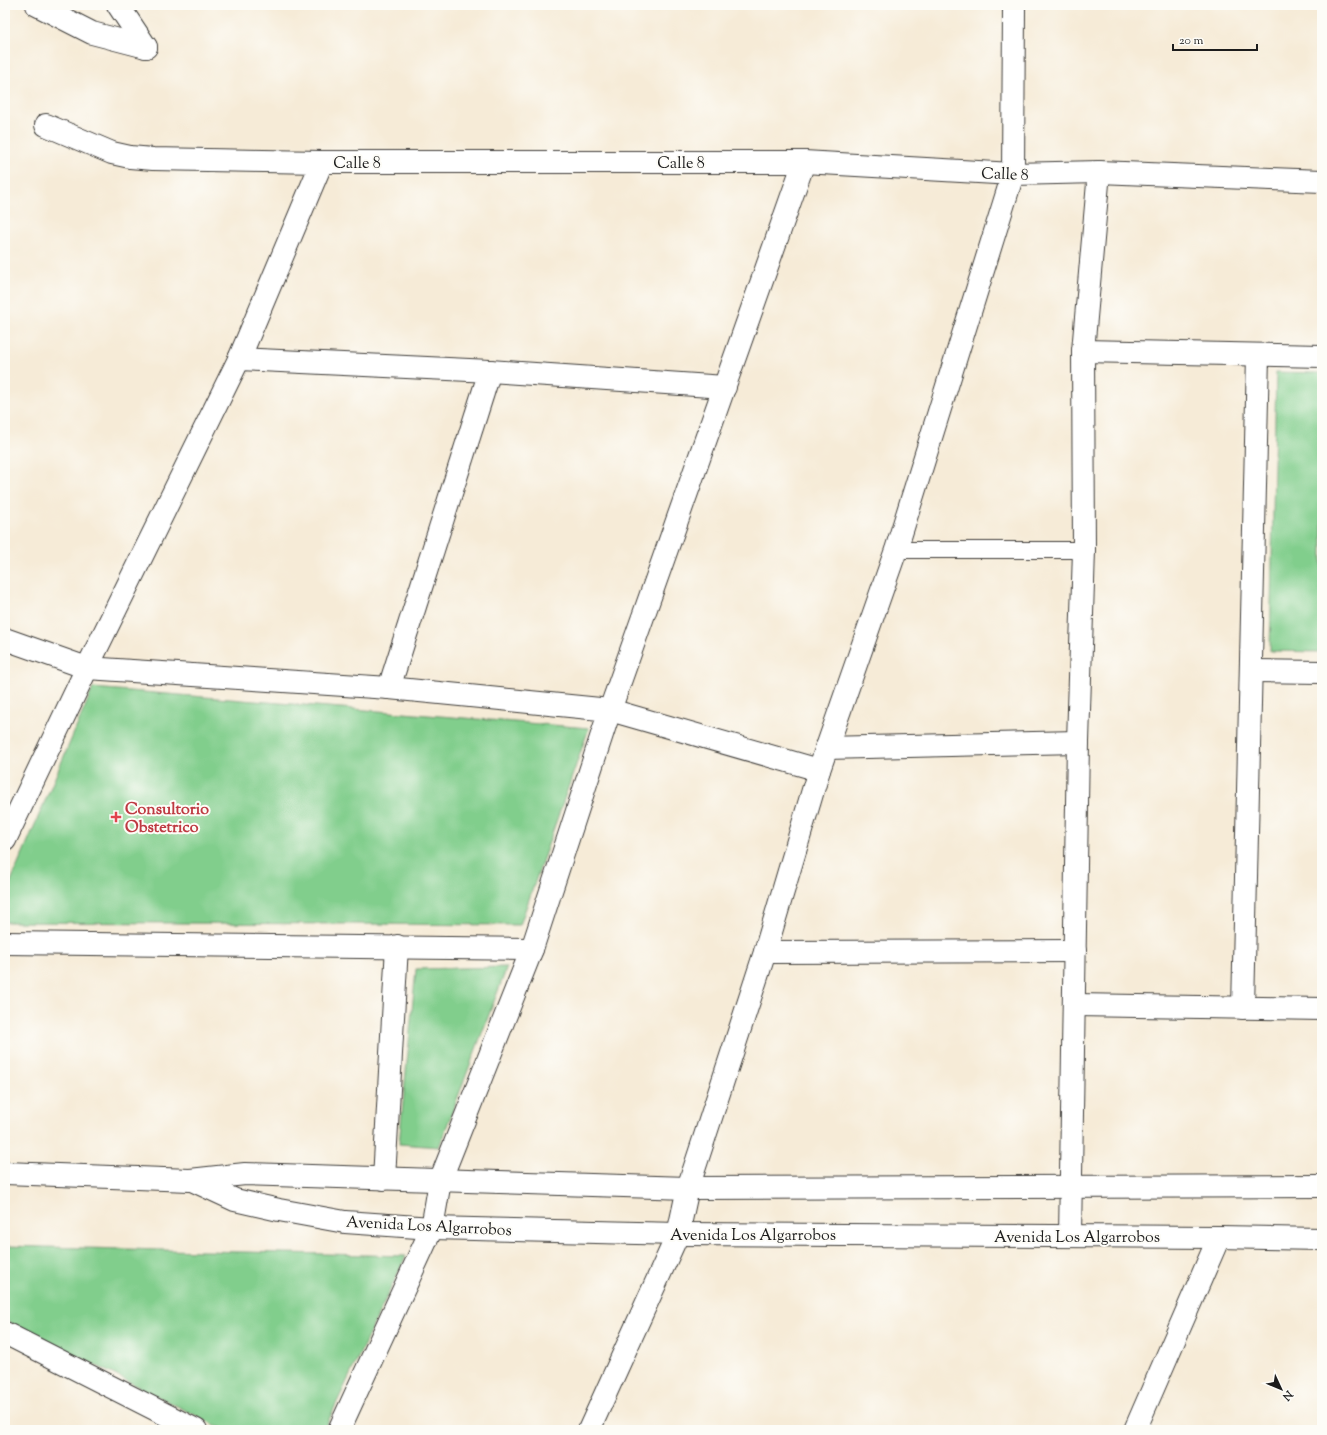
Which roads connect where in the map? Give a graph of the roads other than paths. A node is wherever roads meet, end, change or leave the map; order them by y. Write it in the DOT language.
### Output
graph roads {
  1 [pos="36,5"];
  2 [pos="118,5"];
  3 [pos="1014,5"];
  4 [pos="46,125"];
  5 [pos="322,162"];
  6 [pos="804,162"];
  7 [pos="1099,172"];
  8 [pos="1013,174"];
  9 [pos="1322,181"];
  10 [pos="1084,351"];
  11 [pos="1258,355"];
  12 [pos="1322,356"];
  13 [pos="239,359"];
  14 [pos="490,371"];
  15 [pos="725,387"];
  16 [pos="896,550"];
  17 [pos="1084,550"];
  18 [pos="5,639"];
  19 [pos="87,668"];
  20 [pos="1252,671"];
  21 [pos="1322,672"];
  22 [pos="389,688"];
  23 [pos="610,710"];
  24 [pos="1078,742"];
  25 [pos="826,748"];
  26 [pos="819,770"];
  27 [pos="5,840"];
  28 [pos="5,943"];
  29 [pos="397,946"];
  30 [pos="532,949"];
  31 [pos="1075,951"];
  32 [pos="766,952"];
  33 [pos="1075,1005"];
  34 [pos="1243,1008"];
  35 [pos="1322,1009"];
  36 [pos="5,1173"];
  37 [pos="384,1179"];
  38 [pos="190,1180"];
  39 [pos="440,1181"];
  40 [pos="1072,1186"];
  41 [pos="1322,1186"];
  42 [pos="688,1188"];
  43 [pos="432,1228"];
  44 [pos="678,1234"];
  45 [pos="1070,1236"];
  46 [pos="1219,1237"];
  47 [pos="1322,1239"];
  48 [pos="5,1333"];
  49 [pos="196,1430"];
  50 [pos="339,1430"];
  51 [pos="589,1430"];
  52 [pos="1135,1430"];
  1 -- 2 [label="street"];
  3 -- 8 [label="street"];
  4 -- 5 [label="street, Calle 8"];
  5 -- 6 [label="street, Calle 8"];
  5 -- 13 [label="street"];
  6 -- 8 [label="street, Calle 8"];
  6 -- 15 [label="street"];
  7 -- 8 [label="street, Calle 8"];
  7 -- 9 [label="street, Calle 8"];
  7 -- 10 [label="street"];
  8 -- 16 [label="street"];
  10 -- 11 [label="street"];
  10 -- 17 [label="street"];
  11 -- 12 [label="street"];
  11 -- 20 [label="street"];
  13 -- 14 [label="street"];
  13 -- 19 [label="street"];
  14 -- 15 [label="street"];
  14 -- 22 [label="street"];
  15 -- 23 [label="street"];
  16 -- 17 [label="lane"];
  16 -- 25 [label="street"];
  17 -- 24 [label="street"];
  18 -- 19 [label="street"];
  19 -- 22 [label="street"];
  19 -- 27 [label="street"];
  20 -- 21 [label="street"];
  20 -- 34 [label="street"];
  22 -- 23 [label="street"];
  23 -- 26 [label="street"];
  23 -- 30 [label="street"];
  24 -- 25 [label="street"];
  24 -- 31 [label="street"];
  25 -- 26 [label="street"];
  26 -- 32 [label="street"];
  28 -- 29 [label="street"];
  29 -- 30 [label="street"];
  29 -- 37 [label="street"];
  30 -- 39 [label="street"];
  31 -- 32 [label="street"];
  31 -- 33 [label="street"];
  32 -- 42 [label="street"];
  33 -- 34 [label="street"];
  33 -- 40 [label="street"];
  34 -- 35 [label="street"];
  36 -- 38 [label="street, Avenida Los Algarrobos"];
  37 -- 38 [label="street, Avenida Los Algarrobos"];
  37 -- 39 [label="street, Avenida Los Algarrobos"];
  38 -- 43 [label="street, Avenida Los Algarrobos"];
  39 -- 42 [label="street, Avenida Los Algarrobos"];
  39 -- 43 [label="street"];
  40 -- 41 [label="street, Avenida Los Algarrobos"];
  40 -- 42 [label="street, Avenida Los Algarrobos"];
  40 -- 45 [label="street"];
  42 -- 44 [label="street"];
  43 -- 44 [label="street, Avenida Los Algarrobos"];
  43 -- 50 [label="street"];
  44 -- 45 [label="street, Avenida Los Algarrobos"];
  44 -- 51 [label="street"];
  45 -- 46 [label="street, Avenida Los Algarrobos"];
  46 -- 47 [label="street, Avenida Los Algarrobos"];
  46 -- 52 [label="street"];
  48 -- 49 [label="street"];
}
